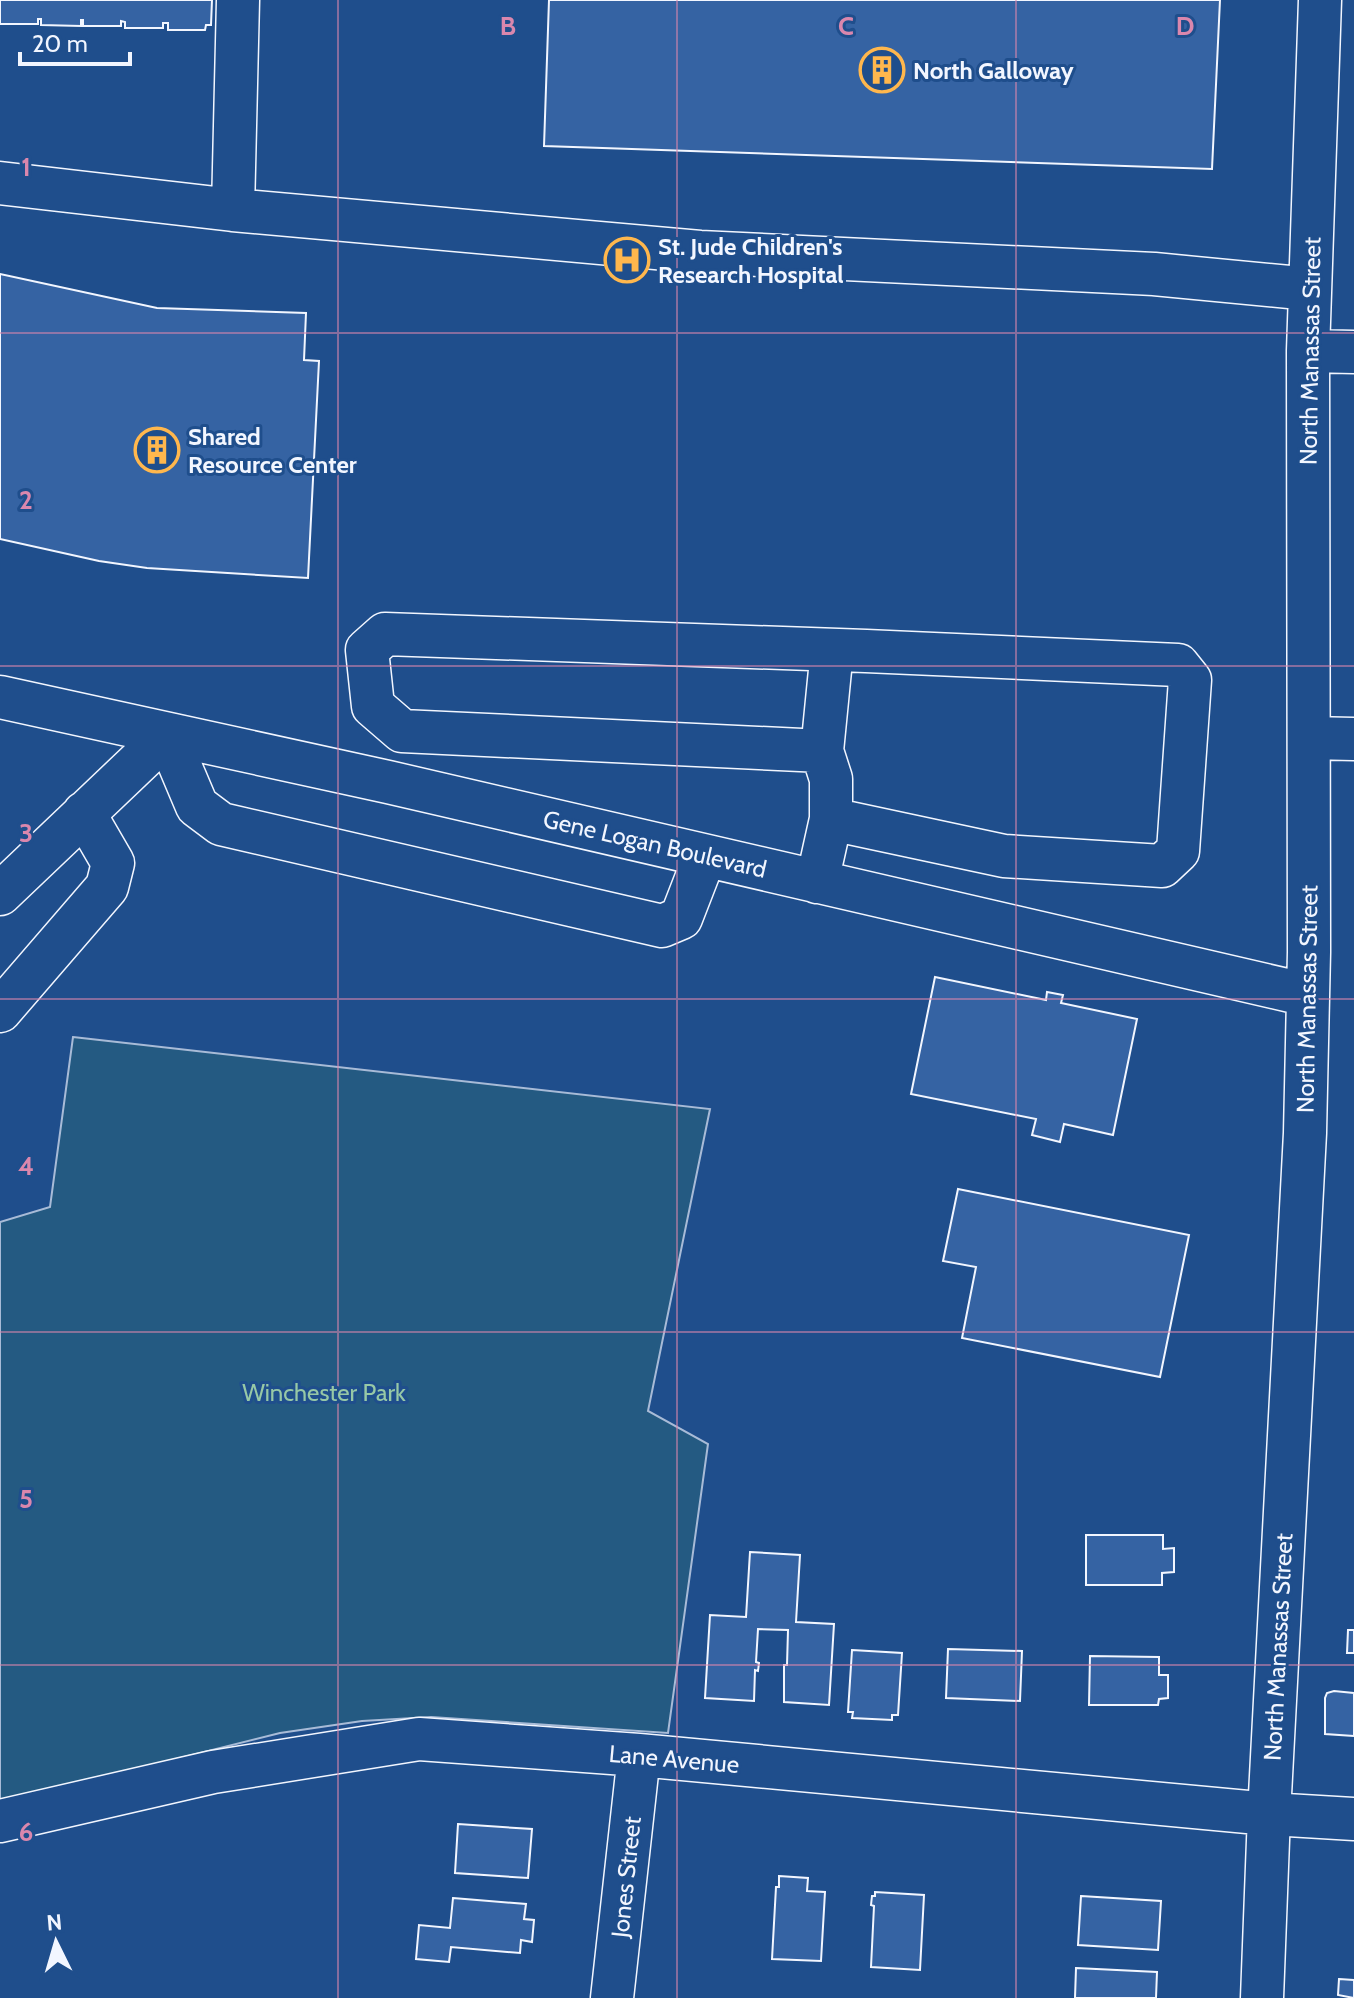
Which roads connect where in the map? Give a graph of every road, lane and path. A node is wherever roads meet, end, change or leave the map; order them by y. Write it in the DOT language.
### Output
graph roads {
  1 [pos="238,0"];
  2 [pos="1320,0"];
  3 [pos="0,183"];
  4 [pos="233,210"];
  5 [pos="1310,289"];
  6 [pos="1308,351"];
  7 [pos="1354,352"];
  8 [pos="832,650"];
  9 [pos="0,697"];
  10 [pos="167,735"];
  11 [pos="1309,738"];
  12 [pos="1354,739"];
  13 [pos="822,751"];
  14 [pos="84,813"];
  15 [pos="831,819"];
  16 [pos="705,856"];
  17 [pos="817,882"];
  18 [pos="0,894"];
  19 [pos="1308,995"];
  20 [pos="0,1011"];
  21 [pos="639,1755"];
  22 [pos="1269,1814"];
  23 [pos="1354,1819"];
  24 [pos="0,1821"];
  25 [pos="612,1998"];
  26 [pos="1262,1998"];
  1 -- 4 [label="street"];
  2 -- 5 [label="street, North Manassas Street"];
  3 -- 4 [label="street"];
  4 -- 5 [label="street"];
  5 -- 6 [label="street, North Manassas Street"];
  6 -- 7 [label="street"];
  6 -- 11 [label="street, North Manassas Street"];
  8 -- 13 [label="street"];
  8 -- 13 [label="street"];
  8 -- 15 [label="street"];
  9 -- 10 [label="street, Gene Logan Boulevard"];
  10 -- 14 [label="street"];
  10 -- 16 [label="street, Gene Logan Boulevard"];
  10 -- 16 [label="street"];
  11 -- 12 [label="street"];
  11 -- 19 [label="street, North Manassas Street"];
  13 -- 15 [label="street"];
  14 -- 18 [label="street"];
  14 -- 20 [label="street"];
  15 -- 17 [label="street"];
  16 -- 17 [label="street, Gene Logan Boulevard"];
  17 -- 19 [label="street, Gene Logan Boulevard"];
  19 -- 22 [label="street, North Manassas Street"];
  21 -- 22 [label="street, Lane Avenue"];
  21 -- 24 [label="street, Lane Avenue"];
  21 -- 25 [label="street, Jones Street"];
  22 -- 23 [label="street, Lane Avenue"];
  22 -- 26 [label="street, North Manassas Street"];
}
